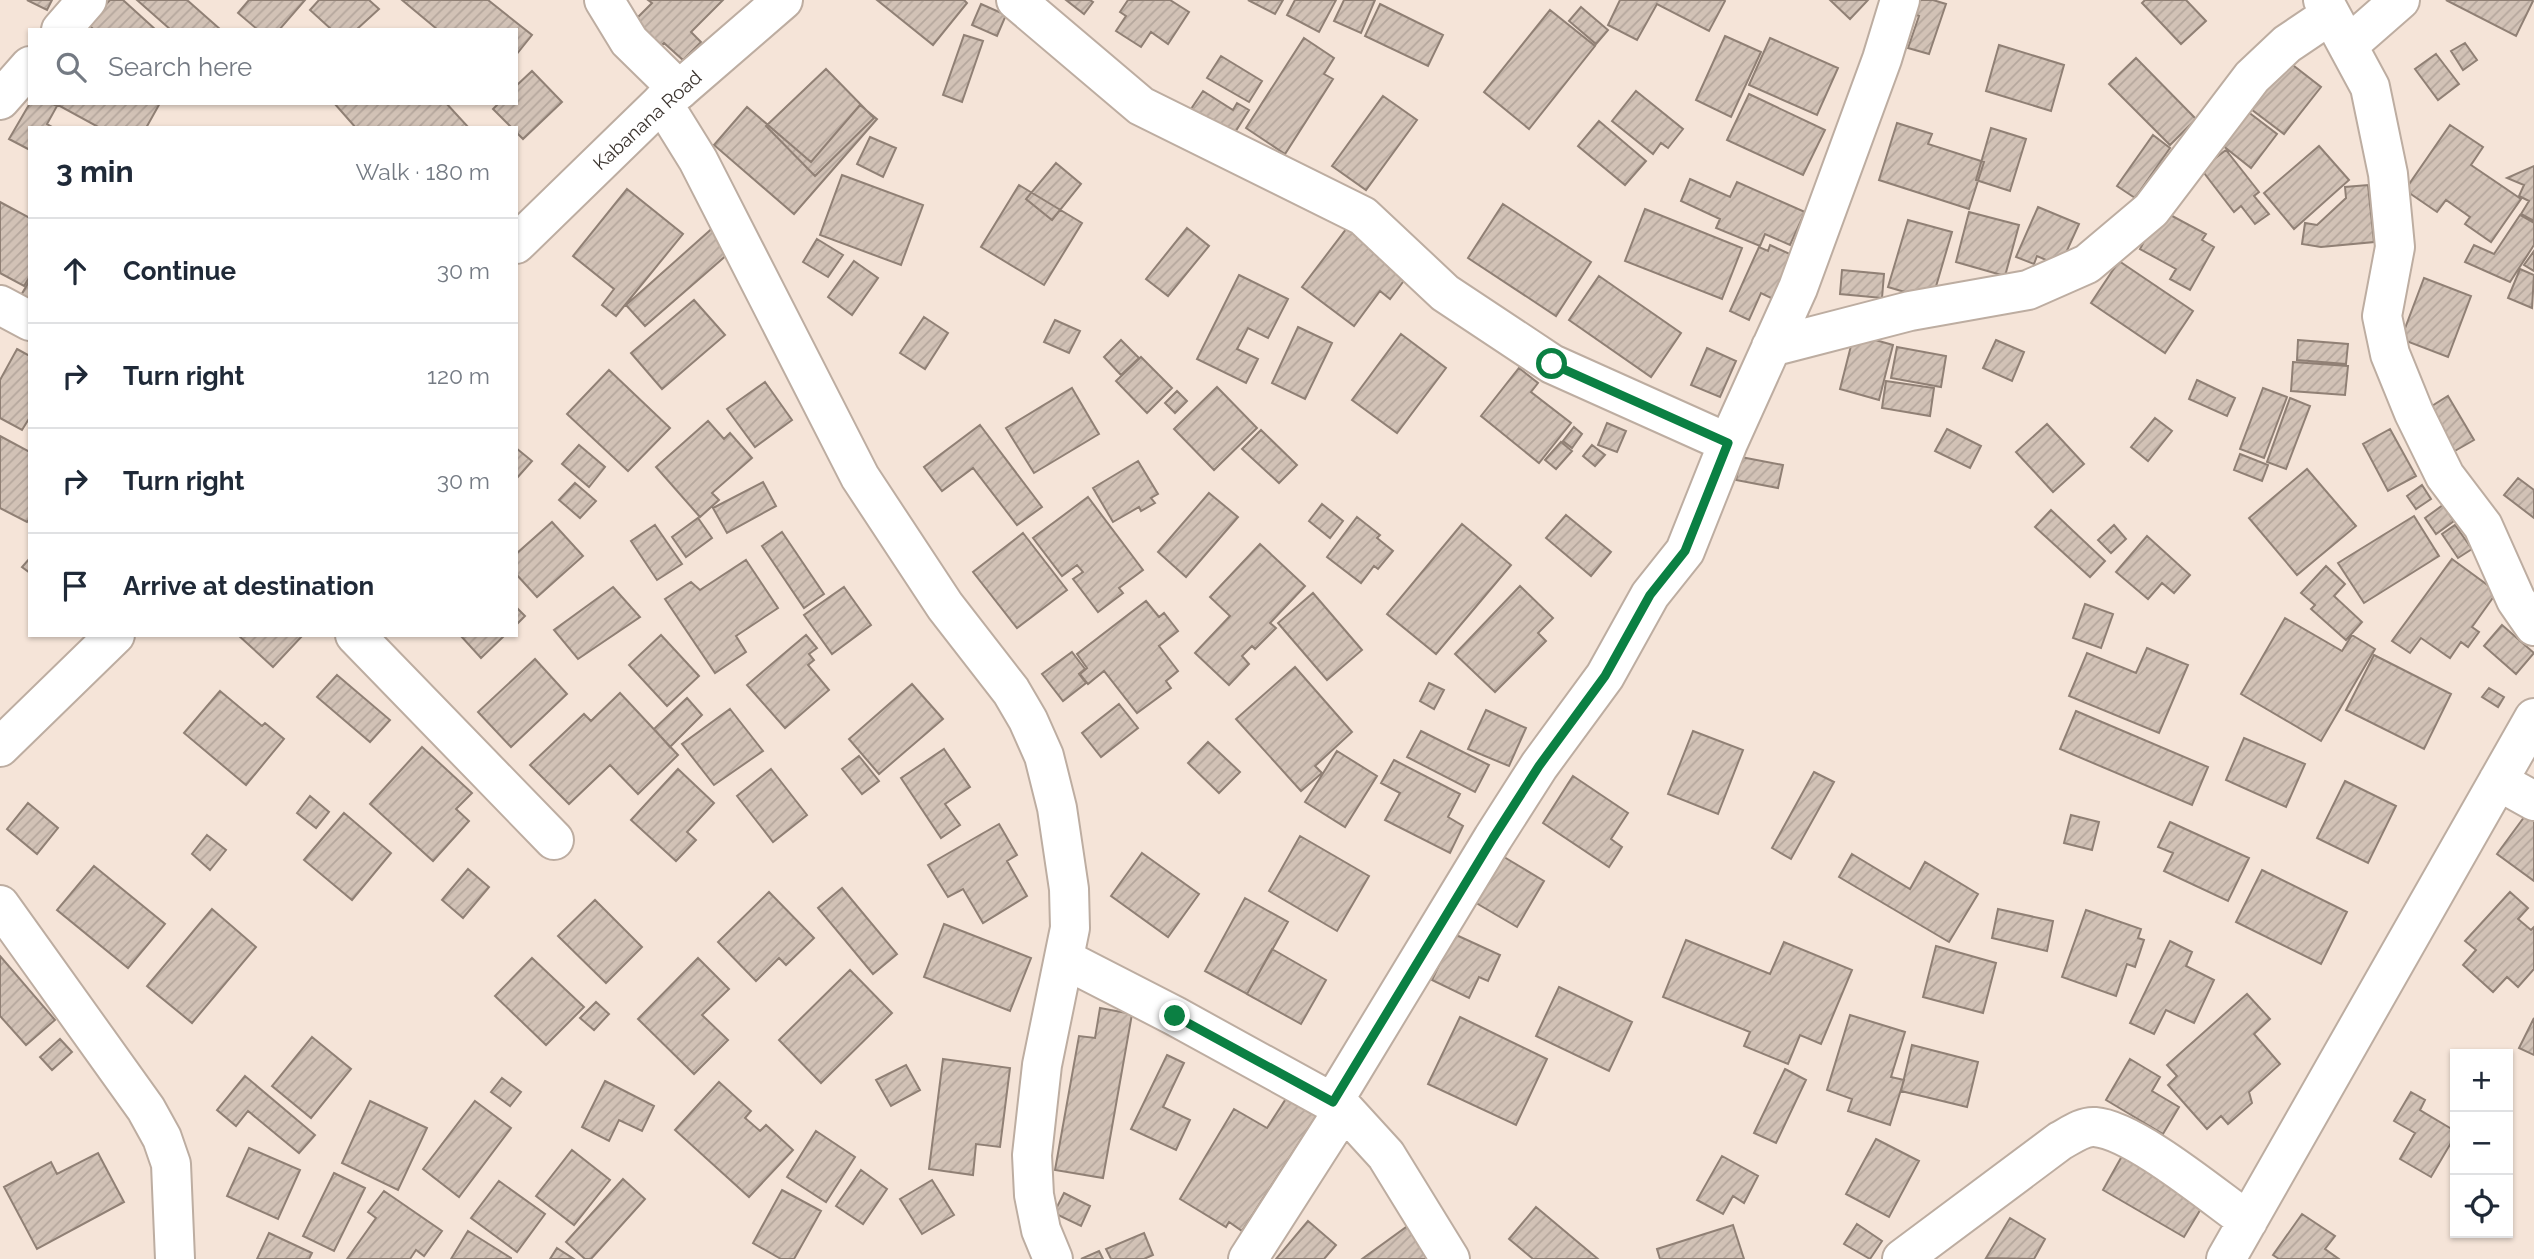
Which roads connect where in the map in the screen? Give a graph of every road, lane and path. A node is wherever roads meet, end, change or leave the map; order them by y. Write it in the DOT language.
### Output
graph roads {
  1 [pos="87,0"];
  2 [pos="604,0"];
  3 [pos="783,0"];
  4 [pos="1016,0"];
  5 [pos="1900,0"];
  6 [pos="2400,0"];
  7 [pos="2333,19"];
  8 [pos="63,28"];
  9 [pos="28,68"];
  10 [pos="670,96"];
  11 [pos="0,100"];
  12 [pos="518,242"];
  13 [pos="0,305"];
  14 [pos="28,320"];
  15 [pos="1771,347"];
  16 [pos="1728,443"];
  17 [pos="2534,626"];
  18 [pos="113,637"];
  19 [pos="357,637"];
  20 [pos="2534,718"];
  21 [pos="0,747"];
  22 [pos="2498,781"];
  23 [pos="2534,801"];
  24 [pos="554,840"];
  25 [pos="0,905"];
  26 [pos="1064,959"];
  27 [pos="1338,1105"];
  28 [pos="2248,1221"];
  29 [pos="175,1259"];
  30 [pos="1053,1259"];
  31 [pos="1248,1259"];
  32 [pos="1450,1259"];
  33 [pos="1902,1259"];
  34 [pos="2226,1259"];
  1 -- 8 [label="street"];
  2 -- 10 [label="street"];
  3 -- 10 [label="street, Kabanana Road"];
  4 -- 16 [label="street"];
  5 -- 15 [label="street"];
  6 -- 7 [label="street"];
  7 -- 15 [label="street"];
  7 -- 17 [label="street"];
  9 -- 11 [label="street"];
  10 -- 12 [label="street, Kabanana Road"];
  10 -- 26 [label="street"];
  13 -- 14 [label="street"];
  15 -- 16 [label="street"];
  16 -- 27 [label="street"];
  18 -- 21 [label="street"];
  19 -- 24 [label="street"];
  20 -- 22 [label="street"];
  22 -- 23 [label="street"];
  22 -- 28 [label="street"];
  25 -- 29 [label="street"];
  26 -- 27 [label="street"];
  26 -- 30 [label="street"];
  27 -- 31 [label="street"];
  27 -- 32 [label="street"];
  28 -- 33 [label="street"];
  28 -- 34 [label="street"];
}
